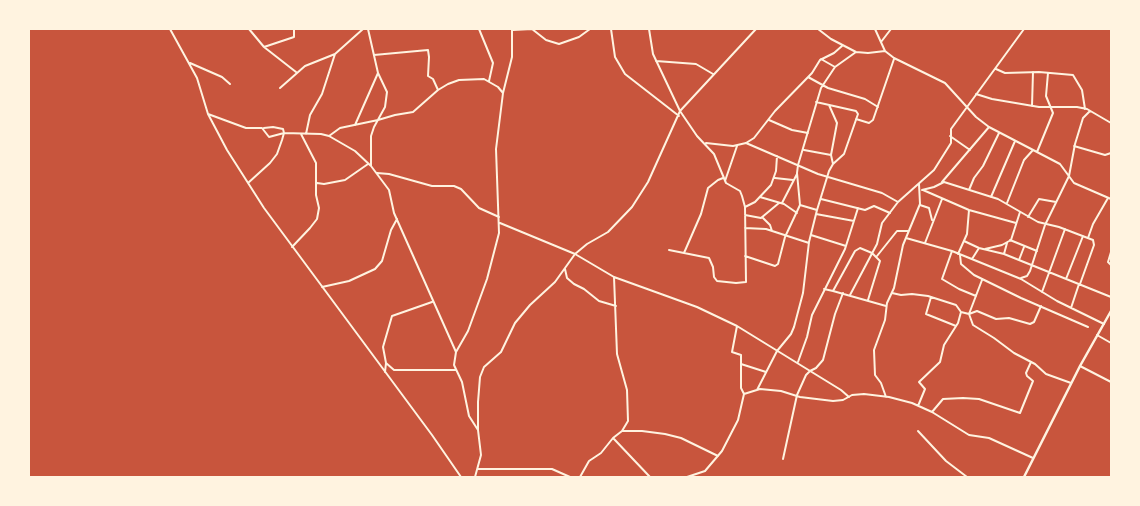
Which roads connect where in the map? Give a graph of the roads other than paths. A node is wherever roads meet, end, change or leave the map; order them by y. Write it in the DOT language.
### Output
graph roads {
  1 [pos="170,29"];
  2 [pos="249,29"];
  3 [pos="294,29"];
  4 [pos="363,29"];
  5 [pos="368,29"];
  6 [pos="479,29"];
  7 [pos="590,29"];
  8 [pos="611,29"];
  9 [pos="649,29"];
  10 [pos="756,29"];
  11 [pos="818,29"];
  12 [pos="875,29"];
  13 [pos="891,29"];
  14 [pos="1024,29"];
  15 [pos="512,30"];
  16 [pos="881,42"];
  17 [pos="842,46"];
  18 [pos="264,47"];
  19 [pos="885,50"];
  20 [pos="856,52"];
  21 [pos="335,54"];
  22 [pos="374,55"];
  23 [pos="894,58"];
  24 [pos="821,59"];
  25 [pos="656,61"];
  26 [pos="189,63"];
  27 [pos="835,67"];
  28 [pos="996,69"];
  29 [pos="297,72"];
  30 [pos="1033,72"];
  31 [pos="378,73"];
  32 [pos="1048,73"];
  33 [pos="713,74"];
  34 [pos="808,77"];
  35 [pos="489,81"];
  36 [pos="230,84"];
  37 [pos="822,85"];
  38 [pos="280,88"];
  39 [pos="438,90"];
  40 [pos="503,93"];
  41 [pos="976,94"];
  42 [pos="816,102"];
  43 [pos="829,106"];
  44 [pos="1032,106"];
  45 [pos="878,107"];
  46 [pos="967,107"];
  47 [pos="1050,107"];
  48 [pos="1085,108"];
  49 [pos="680,111"];
  50 [pos="1090,111"];
  51 [pos="208,114"];
  52 [pos="679,116"];
  53 [pos="856,118"];
  54 [pos="378,120"];
  55 [pos="769,120"];
  56 [pos="1111,123"];
  57 [pos="355,125"];
  58 [pos="989,127"];
  59 [pos="262,128"];
  60 [pos="284,133"];
  61 [pos="808,133"];
  62 [pos="999,133"];
  63 [pos="301,134"];
  64 [pos="306,134"];
  65 [pos="329,136"];
  66 [pos="950,136"];
  67 [pos="1015,141"];
  68 [pos="705,143"];
  69 [pos="746,143"];
  70 [pos="737,146"];
  71 [pos="1074,146"];
  72 [pos="804,150"];
  73 [pos="970,150"];
  74 [pos="1033,150"];
  75 [pos="1037,152"];
  76 [pos="1111,153"];
  77 [pos="831,155"];
  78 [pos="777,156"];
  79 [pos="368,164"];
  80 [pos="834,164"];
  81 [pos="798,165"];
  82 [pos="371,166"];
  83 [pos="377,173"];
  84 [pos="797,173"];
  85 [pos="828,176"];
  86 [pos="1069,177"];
  87 [pos="723,178"];
  88 [pos="775,178"];
  89 [pos="793,180"];
  90 [pos="725,181"];
  91 [pos="942,182"];
  92 [pos="248,183"];
  93 [pos="317,183"];
  94 [pos="919,184"];
  95 [pos="921,189"];
  96 [pos="969,190"];
  97 [pos="760,197"];
  98 [pos="991,197"];
  99 [pos="1110,198"];
  100 [pos="821,199"];
  101 [pos="942,199"];
  102 [pos="898,202"];
  103 [pos="1056,202"];
  104 [pos="778,203"];
  105 [pos="782,203"];
  106 [pos="1007,203"];
  107 [pos="920,204"];
  108 [pos="800,205"];
  109 [pos="745,207"];
  110 [pos="858,208"];
  111 [pos="818,210"];
  112 [pos="968,210"];
  113 [pos="890,212"];
  114 [pos="1020,212"];
  115 [pos="797,213"];
  116 [pos="816,214"];
  117 [pos="745,216"];
  118 [pos="499,217"];
  119 [pos="762,217"];
  120 [pos="1028,217"];
  121 [pos="397,219"];
  122 [pos="854,221"];
  123 [pos="932,221"];
  124 [pos="500,222"];
  125 [pos="1016,223"];
  126 [pos="1045,225"];
  127 [pos="745,228"];
  128 [pos="1065,229"];
  129 [pos="772,231"];
  130 [pos="909,231"];
  131 [pos="811,235"];
  132 [pos="1083,236"];
  133 [pos="785,237"];
  134 [pos="906,238"];
  135 [pos="1088,238"];
  136 [pos="1010,240"];
  137 [pos="964,241"];
  138 [pos="1008,242"];
  139 [pos="809,243"];
  140 [pos="925,243"];
  141 [pos="846,246"];
  142 [pos="292,247"];
  143 [pos="1024,247"];
  144 [pos="979,248"];
  145 [pos="983,249"];
  146 [pos="669,250"];
  147 [pos="952,251"];
  148 [pos="1037,251"];
  149 [pos="1111,252"];
  150 [pos="872,253"];
  151 [pos="575,254"];
  152 [pos="684,254"];
  153 [pos="959,254"];
  154 [pos="1004,254"];
  155 [pos="745,256"];
  156 [pos="877,256"];
  157 [pos="972,259"];
  158 [pos="1019,260"];
  159 [pos="1111,265"];
  160 [pos="1032,266"];
  161 [pos="565,269"];
  162 [pos="1049,273"];
  163 [pos="614,277"];
  164 [pos="1021,279"];
  165 [pos="1066,279"];
  166 [pos="982,280"];
  167 [pos="1080,284"];
  168 [pos="322,287"];
  169 [pos="824,289"];
  170 [pos="833,291"];
  171 [pos="842,292"];
  172 [pos="1042,292"];
  173 [pos="892,293"];
  174 [pos="850,295"];
  175 [pos="976,296"];
  176 [pos="930,297"];
  177 [pos="1111,297"];
  178 [pos="868,300"];
  179 [pos="433,302"];
  180 [pos="616,306"];
  181 [pos="886,306"];
  182 [pos="1041,306"];
  183 [pos="1071,308"];
  184 [pos="1111,311"];
  185 [pos="961,312"];
  186 [pos="970,314"];
  187 [pos="1104,324"];
  188 [pos="737,326"];
  189 [pos="956,326"];
  190 [pos="1088,327"];
  191 [pos="1097,335"];
  192 [pos="1111,343"];
  193 [pos="777,351"];
  194 [pos="456,352"];
  195 [pos="386,362"];
  196 [pos="798,362"];
  197 [pos="1031,362"];
  198 [pos="741,364"];
  199 [pos="1080,366"];
  200 [pos="456,370"];
  201 [pos="810,371"];
  202 [pos="386,372"];
  203 [pos="766,372"];
  204 [pos="1111,382"];
  205 [pos="1071,384"];
  206 [pos="757,390"];
  207 [pos="744,394"];
  208 [pos="797,395"];
  209 [pos="849,396"];
  210 [pos="886,397"];
  211 [pos="918,406"];
  212 [pos="932,412"];
  213 [pos="478,430"];
  214 [pos="918,431"];
  215 [pos="622,432"];
  216 [pos="614,438"];
  217 [pos="718,456"];
  218 [pos="1033,458"];
  219 [pos="783,459"];
  220 [pos="478,468"];
  221 [pos="461,477"];
  222 [pos="475,477"];
  223 [pos="570,477"];
  224 [pos="580,477"];
  225 [pos="650,477"];
  226 [pos="687,477"];
  227 [pos="967,477"];
  228 [pos="1024,477"];
  1 -- 26 [label="street"];
  2 -- 18 [label="street"];
  3 -- 18 [label="street"];
  4 -- 21 [label="street"];
  5 -- 22 [label="street"];
  6 -- 35 [label="street"];
  7 -- 15 [label="street"];
  8 -- 52 [label="street"];
  9 -- 25 [label="street"];
  10 -- 33 [label="street"];
  11 -- 17 [label="street"];
  12 -- 16 [label="street"];
  13 -- 16 [label="street"];
  14 -- 28 [label="street"];
  15 -- 40 [label="street"];
  16 -- 19 [label="street"];
  17 -- 20 [label="street"];
  17 -- 24 [label="street"];
  18 -- 29 [label="street"];
  19 -- 20 [label="street"];
  19 -- 23 [label="street"];
  20 -- 27 [label="street"];
  21 -- 29 [label="street"];
  21 -- 64 [label="street"];
  22 -- 31 [label="street"];
  22 -- 39 [label="street"];
  23 -- 45 [label="street"];
  23 -- 46 [label="street"];
  24 -- 27 [label="street"];
  24 -- 34 [label="street"];
  25 -- 33 [label="street"];
  25 -- 49 [label="street"];
  26 -- 36 [label="street"];
  26 -- 51 [label="street"];
  27 -- 37 [label="street"];
  28 -- 30 [label="street"];
  28 -- 41 [label="street"];
  29 -- 38 [label="street"];
  30 -- 32 [label="street"];
  30 -- 44 [label="street"];
  31 -- 54 [label="street"];
  31 -- 57 [label="street"];
  32 -- 47 [label="street"];
  32 -- 48 [label="street"];
  33 -- 49 [label="street"];
  34 -- 37 [label="street"];
  34 -- 55 [label="street"];
  35 -- 39 [label="street"];
  35 -- 40 [label="street"];
  37 -- 42 [label="street"];
  37 -- 45 [label="street"];
  39 -- 54 [label="street"];
  40 -- 118 [label="street"];
  41 -- 44 [label="street"];
  41 -- 46 [label="street"];
  42 -- 43 [label="street"];
  42 -- 61 [label="street"];
  43 -- 53 [label="street"];
  43 -- 77 [label="street"];
  44 -- 47 [label="street"];
  45 -- 53 [label="street"];
  46 -- 58 [label="street"];
  46 -- 66 [label="street"];
  47 -- 48 [label="street"];
  47 -- 75 [label="street"];
  48 -- 50 [label="street"];
  49 -- 52 [label="street"];
  49 -- 68 [label="street"];
  50 -- 56 [label="street"];
  50 -- 71 [label="street"];
  51 -- 59 [label="street"];
  51 -- 92 [label="street"];
  52 -- 151 [label="street"];
  53 -- 80 [label="street"];
  54 -- 57 [label="street"];
  54 -- 82 [label="street"];
  55 -- 61 [label="street"];
  55 -- 69 [label="street"];
  57 -- 65 [label="street"];
  58 -- 62 [label="street"];
  58 -- 73 [label="street"];
  59 -- 60 [label="street"];
  59 -- 60 [label="street"];
  60 -- 63 [label="street"];
  60 -- 92 [label="street"];
  61 -- 72 [label="street"];
  62 -- 67 [label="street"];
  62 -- 96 [label="street"];
  63 -- 64 [label="street"];
  63 -- 93 [label="street"];
  64 -- 65 [label="street"];
  65 -- 79 [label="street"];
  66 -- 73 [label="street"];
  66 -- 94 [label="street"];
  67 -- 74 [label="street"];
  67 -- 98 [label="street"];
  68 -- 70 [label="street"];
  68 -- 87 [label="street"];
  69 -- 70 [label="street"];
  69 -- 78 [label="street"];
  70 -- 90 [label="street"];
  71 -- 76 [label="street"];
  71 -- 86 [label="street"];
  72 -- 77 [label="street"];
  72 -- 81 [label="street"];
  73 -- 91 [label="street"];
  74 -- 75 [label="street"];
  74 -- 106 [label="street"];
  75 -- 86 [label="street"];
  77 -- 80 [label="street"];
  78 -- 81 [label="street"];
  78 -- 88 [label="street"];
  79 -- 82 [label="street"];
  79 -- 93 [label="street"];
  80 -- 85 [label="street"];
  81 -- 84 [label="street"];
  81 -- 85 [label="street"];
  82 -- 83 [label="street"];
  83 -- 118 [label="street"];
  83 -- 121 [label="street"];
  84 -- 89 [label="street"];
  84 -- 108 [label="street"];
  85 -- 100 [label="street"];
  85 -- 102 [label="street"];
  86 -- 99 [label="street"];
  86 -- 103 [label="street"];
  87 -- 90 [label="street"];
  87 -- 152 [label="street"];
  88 -- 89 [label="street"];
  88 -- 97 [label="street"];
  89 -- 105 [label="street"];
  90 -- 109 [label="street"];
  91 -- 95 [label="street"];
  91 -- 96 [label="street"];
  92 -- 142 [label="street"];
  93 -- 142 [label="street"];
  94 -- 95 [label="street"];
  94 -- 102 [label="street"];
  95 -- 101 [label="street"];
  95 -- 107 [label="street"];
  96 -- 98 [label="street"];
  97 -- 104 [label="street"];
  97 -- 109 [label="street"];
  98 -- 106 [label="street"];
  99 -- 135 [label="street"];
  100 -- 110 [label="street"];
  100 -- 111 [label="street"];
  101 -- 112 [label="street"];
  101 -- 123 [label="street"];
  102 -- 113 [label="street"];
  103 -- 120 [label="street"];
  103 -- 126 [label="street"];
  104 -- 105 [label="street"];
  104 -- 119 [label="street"];
  105 -- 115 [label="street"];
  106 -- 114 [label="street"];
  107 -- 123 [label="street"];
  107 -- 130 [label="street"];
  108 -- 111 [label="street"];
  108 -- 115 [label="street"];
  109 -- 117 [label="street"];
  110 -- 113 [label="street"];
  110 -- 122 [label="street"];
  111 -- 116 [label="street"];
  112 -- 125 [label="street"];
  112 -- 137 [label="street"];
  113 -- 150 [label="street"];
  114 -- 120 [label="street"];
  114 -- 125 [label="street"];
  115 -- 133 [label="street"];
  116 -- 122 [label="street"];
  116 -- 131 [label="street"];
  117 -- 119 [label="street"];
  117 -- 127 [label="street"];
  118 -- 124 [label="street"];
  119 -- 129 [label="street"];
  120 -- 126 [label="street"];
  121 -- 168 [label="street"];
  121 -- 179 [label="street"];
  122 -- 141 [label="street"];
  123 -- 140 [label="street"];
  124 -- 151 [label="street"];
  124 -- 194 [label="street"];
  125 -- 136 [label="street"];
  126 -- 128 [label="street"];
  126 -- 148 [label="street"];
  127 -- 129 [label="street"];
  127 -- 155 [label="street"];
  128 -- 132 [label="street"];
  128 -- 162 [label="street"];
  129 -- 133 [label="street"];
  130 -- 134 [label="street"];
  130 -- 156 [label="street"];
  131 -- 139 [label="street"];
  131 -- 141 [label="street"];
  132 -- 135 [label="street"];
  132 -- 165 [label="street"];
  133 -- 139 [label="street"];
  133 -- 155 [label="street"];
  134 -- 140 [label="street"];
  134 -- 173 [label="street"];
  135 -- 167 [label="street"];
  136 -- 138 [label="street"];
  136 -- 143 [label="street"];
  137 -- 144 [label="street"];
  137 -- 153 [label="street"];
  138 -- 145 [label="street"];
  138 -- 154 [label="street"];
  139 -- 193 [label="street"];
  140 -- 147 [label="street"];
  141 -- 169 [label="street"];
  142 -- 168 [label="street"];
  143 -- 148 [label="street"];
  143 -- 158 [label="street"];
  144 -- 145 [label="street"];
  144 -- 157 [label="street"];
  145 -- 154 [label="street"];
  146 -- 152 [label="street"];
  147 -- 153 [label="street"];
  147 -- 175 [label="street"];
  148 -- 160 [label="street"];
  149 -- 159 [label="street"];
  150 -- 156 [label="street"];
  150 -- 170 [label="street"];
  150 -- 174 [label="street"];
  151 -- 161 [label="street"];
  151 -- 163 [label="street"];
  152 -- 155 [label="street"];
  153 -- 157 [label="street"];
  153 -- 166 [label="street"];
  154 -- 158 [label="street"];
  156 -- 178 [label="street"];
  157 -- 164 [label="street"];
  158 -- 160 [label="street"];
  160 -- 162 [label="street"];
  160 -- 164 [label="street"];
  161 -- 180 [label="street"];
  161 -- 213 [label="street"];
  162 -- 165 [label="street"];
  162 -- 172 [label="street"];
  163 -- 180 [label="street"];
  163 -- 188 [label="street"];
  164 -- 172 [label="street"];
  165 -- 167 [label="street"];
  166 -- 175 [label="street"];
  166 -- 182 [label="street"];
  167 -- 177 [label="street"];
  167 -- 183 [label="street"];
  168 -- 202 [label="street"];
  169 -- 170 [label="street"];
  169 -- 196 [label="street"];
  170 -- 171 [label="street"];
  171 -- 174 [label="street"];
  171 -- 201 [label="street"];
  172 -- 183 [label="street"];
  173 -- 176 [label="street"];
  173 -- 181 [label="street"];
  174 -- 178 [label="street"];
  175 -- 186 [label="street"];
  176 -- 185 [label="street"];
  176 -- 189 [label="street"];
  178 -- 181 [label="street"];
  179 -- 194 [label="street"];
  179 -- 195 [label="street"];
  180 -- 215 [label="street"];
  181 -- 210 [label="street"];
  182 -- 186 [label="street"];
  182 -- 190 [label="street"];
  183 -- 187 [label="street"];
  184 -- 187 [label="street"];
  185 -- 186 [label="street"];
  185 -- 189 [label="street"];
  186 -- 197 [label="street"];
  187 -- 191 [label="street"];
  188 -- 193 [label="street"];
  188 -- 198 [label="street"];
  189 -- 211 [label="street"];
  191 -- 192 [label="street"];
  191 -- 199 [label="street"];
  193 -- 196 [label="street"];
  193 -- 203 [label="street"];
  194 -- 200 [label="street"];
  195 -- 200 [label="street"];
  195 -- 202 [label="street"];
  196 -- 201 [label="street"];
  197 -- 205 [label="street"];
  197 -- 212 [label="street"];
  198 -- 203 [label="street"];
  198 -- 207 [label="street"];
  199 -- 204 [label="street"];
  199 -- 205 [label="street"];
  200 -- 213 [label="street"];
  201 -- 208 [label="street"];
  201 -- 209 [label="street"];
  202 -- 221 [label="street"];
  203 -- 206 [label="street"];
  205 -- 218 [label="street"];
  206 -- 207 [label="street"];
  206 -- 208 [label="street"];
  207 -- 217 [label="street"];
  208 -- 209 [label="street"];
  208 -- 219 [label="street"];
  209 -- 210 [label="street"];
  210 -- 211 [label="street"];
  211 -- 212 [label="street"];
  212 -- 218 [label="street"];
  213 -- 220 [label="street"];
  214 -- 227 [label="street"];
  215 -- 216 [label="street"];
  215 -- 217 [label="street"];
  216 -- 224 [label="street"];
  216 -- 225 [label="street"];
  217 -- 226 [label="street"];
  218 -- 228 [label="street"];
  220 -- 222 [label="street"];
  220 -- 223 [label="street"];
}
